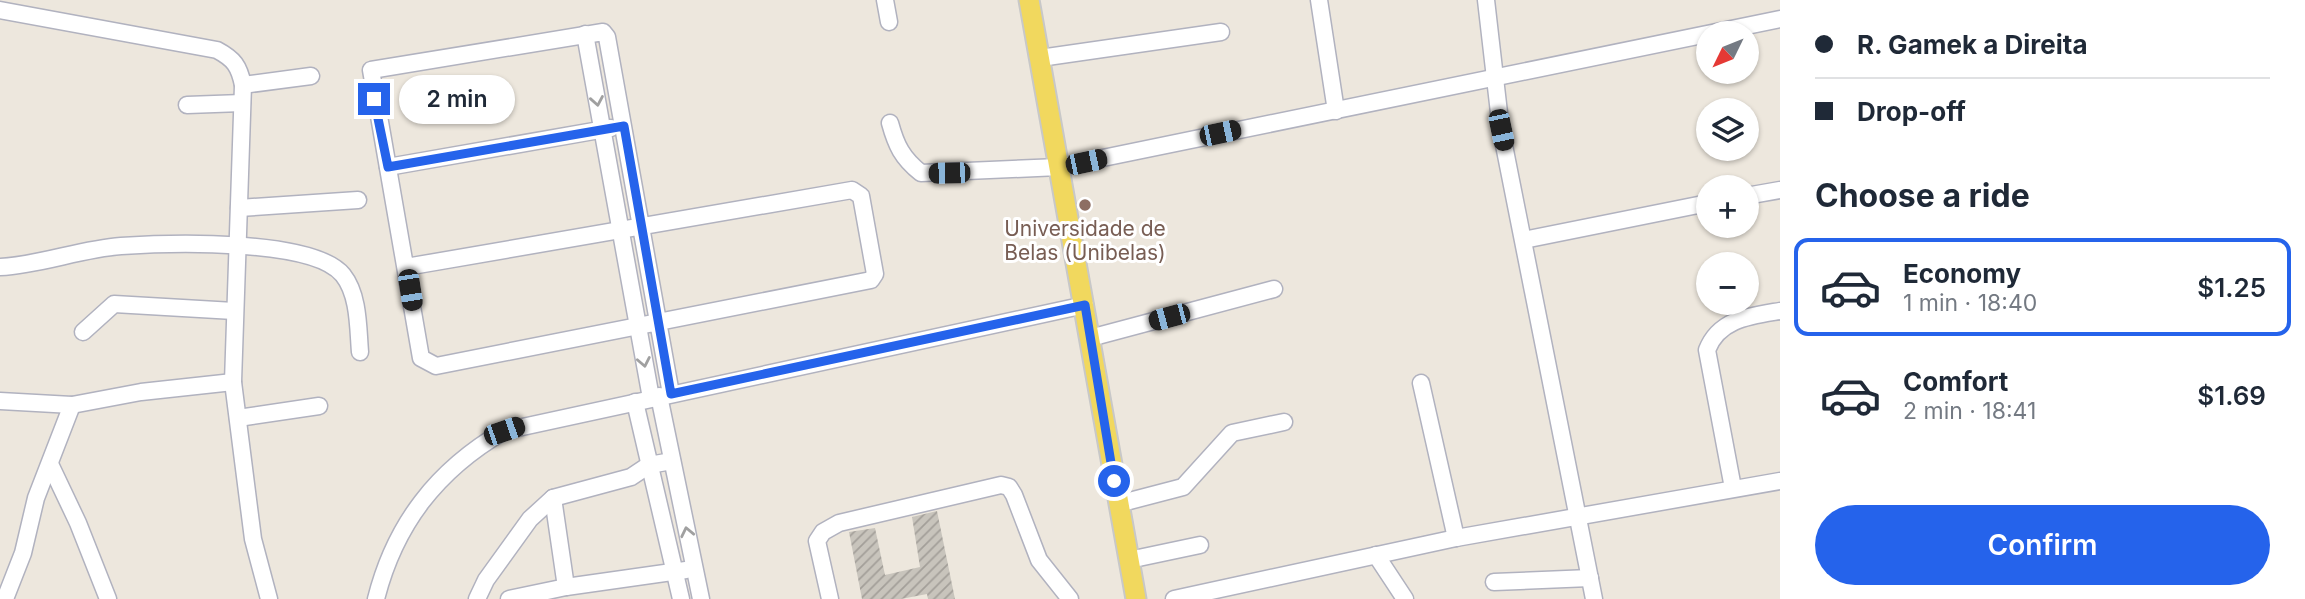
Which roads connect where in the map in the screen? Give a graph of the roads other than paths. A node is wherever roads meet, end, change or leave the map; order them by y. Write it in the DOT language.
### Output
graph roads {
  1 [pos="885,0"];
  2 [pos="1030,0"];
  3 [pos="1319,0"];
  4 [pos="1486,0"];
  5 [pos="0,10"];
  6 [pos="1780,19"];
  7 [pos="889,22"];
  8 [pos="1221,32"];
  9 [pos="585,34"];
  10 [pos="1040,58"];
  11 [pos="311,76"];
  12 [pos="1493,77"];
  13 [pos="243,85"];
  14 [pos="242,103"];
  15 [pos="187,105"];
  16 [pos="1336,111"];
  17 [pos="890,123"];
  18 [pos="624,126"];
  19 [pos="602,129"];
  20 [pos="388,167"];
  21 [pos="1059,167"];
  22 [pos="1780,190"];
  23 [pos="1759,194"];
  24 [pos="358,200"];
  25 [pos="1696,205"];
  26 [pos="239,208"];
  27 [pos="642,224"];
  28 [pos="620,228"];
  29 [pos="1524,240"];
  30 [pos="237,246"];
  31 [pos="0,267"];
  32 [pos="406,267"];
  33 [pos="1274,289"];
  34 [pos="1085,305"];
  35 [pos="234,311"];
  36 [pos="1780,311"];
  37 [pos="657,321"];
  38 [pos="637,325"];
  39 [pos="83,332"];
  40 [pos="1090,338"];
  41 [pos="360,352"];
  42 [pos="233,382"];
  43 [pos="1421,383"];
  44 [pos="654,397"];
  45 [pos="0,401"];
  46 [pos="72,404"];
  47 [pos="319,406"];
  48 [pos="238,418"];
  49 [pos="1284,422"];
  50 [pos="672,461"];
  51 [pos="50,464"];
  52 [pos="649,465"];
  53 [pos="631,477"];
  54 [pos="1780,481"];
  55 [pos="676,484"];
  56 [pos="654,486"];
  57 [pos="1733,488"];
  58 [pos="553,498"];
  59 [pos="1118,504"];
  60 [pos="1578,516"];
  61 [pos="1456,538"];
  62 [pos="1200,545"];
  63 [pos="1376,555"];
  64 [pos="1129,560"];
  65 [pos="695,567"];
  66 [pos="676,572"];
  67 [pos="1590,578"];
  68 [pos="1494,582"];
  69 [pos="566,587"];
  70 [pos="5,599"];
  71 [pos="108,599"];
  72 [pos="269,599"];
  73 [pos="376,599"];
  74 [pos="477,599"];
  75 [pos="509,599"];
  76 [pos="681,599"];
  77 [pos="701,599"];
  78 [pos="831,599"];
  79 [pos="1070,599"];
  80 [pos="1136,599"];
  81 [pos="1174,599"];
  82 [pos="1405,599"];
  83 [pos="1594,599"];
  1 -- 7 [label="street"];
  2 -- 10 [label="main road"];
  3 -- 16 [label="street"];
  4 -- 12 [label="street"];
  5 -- 13 [label="street"];
  6 -- 12 [label="street"];
  8 -- 10 [label="street"];
  9 -- 18 [label="street"];
  9 -- 19 [label="street, one-way"];
  9 -- 20 [label="street"];
  10 -- 21 [label="main road"];
  11 -- 13 [label="street"];
  12 -- 16 [label="street"];
  12 -- 29 [label="street"];
  13 -- 14 [label="street"];
  14 -- 15 [label="street"];
  14 -- 26 [label="street"];
  16 -- 21 [label="street"];
  17 -- 21 [label="street"];
  18 -- 19 [label="street"];
  18 -- 27 [label="street"];
  19 -- 20 [label="street"];
  19 -- 28 [label="street"];
  20 -- 32 [label="street"];
  21 -- 34 [label="main road"];
  22 -- 23 [label="street"];
  24 -- 26 [label="street"];
  25 -- 29 [label="street"];
  26 -- 30 [label="street"];
  27 -- 28 [label="street"];
  27 -- 37 [label="street"];
  27 -- 37 [label="street"];
  28 -- 32 [label="street"];
  28 -- 38 [label="street"];
  29 -- 60 [label="street"];
  30 -- 31 [label="street"];
  30 -- 35 [label="street"];
  30 -- 41 [label="street"];
  32 -- 38 [label="street"];
  33 -- 40 [label="street"];
  34 -- 40 [label="main road"];
  34 -- 44 [label="street"];
  35 -- 39 [label="street"];
  35 -- 42 [label="street"];
  36 -- 57 [label="street"];
  37 -- 38 [label="street"];
  37 -- 44 [label="street"];
  38 -- 44 [label="street, one-way"];
  40 -- 59 [label="main road"];
  42 -- 46 [label="street"];
  42 -- 48 [label="street"];
  43 -- 61 [label="street"];
  44 -- 50 [label="street"];
  44 -- 52 [label="street"];
  44 -- 73 [label="street"];
  45 -- 46 [label="street"];
  46 -- 51 [label="street"];
  47 -- 48 [label="street"];
  48 -- 72 [label="street"];
  49 -- 59 [label="street"];
  50 -- 52 [label="street"];
  50 -- 55 [label="street"];
  51 -- 70 [label="street"];
  51 -- 71 [label="street"];
  52 -- 53 [label="street"];
  52 -- 56 [label="street"];
  53 -- 56 [label="street"];
  53 -- 58 [label="street"];
  54 -- 57 [label="street"];
  55 -- 56 [label="street"];
  65 -- 55 [label="street, one-way"];
  56 -- 66 [label="street"];
  57 -- 60 [label="street"];
  58 -- 69 [label="street"];
  58 -- 74 [label="street"];
  59 -- 64 [label="main road"];
  60 -- 61 [label="street"];
  60 -- 67 [label="street"];
  61 -- 63 [label="street"];
  62 -- 64 [label="street"];
  63 -- 81 [label="street"];
  63 -- 82 [label="street"];
  64 -- 80 [label="main road"];
  65 -- 66 [label="street"];
  65 -- 77 [label="street"];
  66 -- 69 [label="street"];
  66 -- 76 [label="street"];
  67 -- 68 [label="street"];
  67 -- 83 [label="street"];
  69 -- 75 [label="street"];
  78 -- 79 [label="street"];
}
